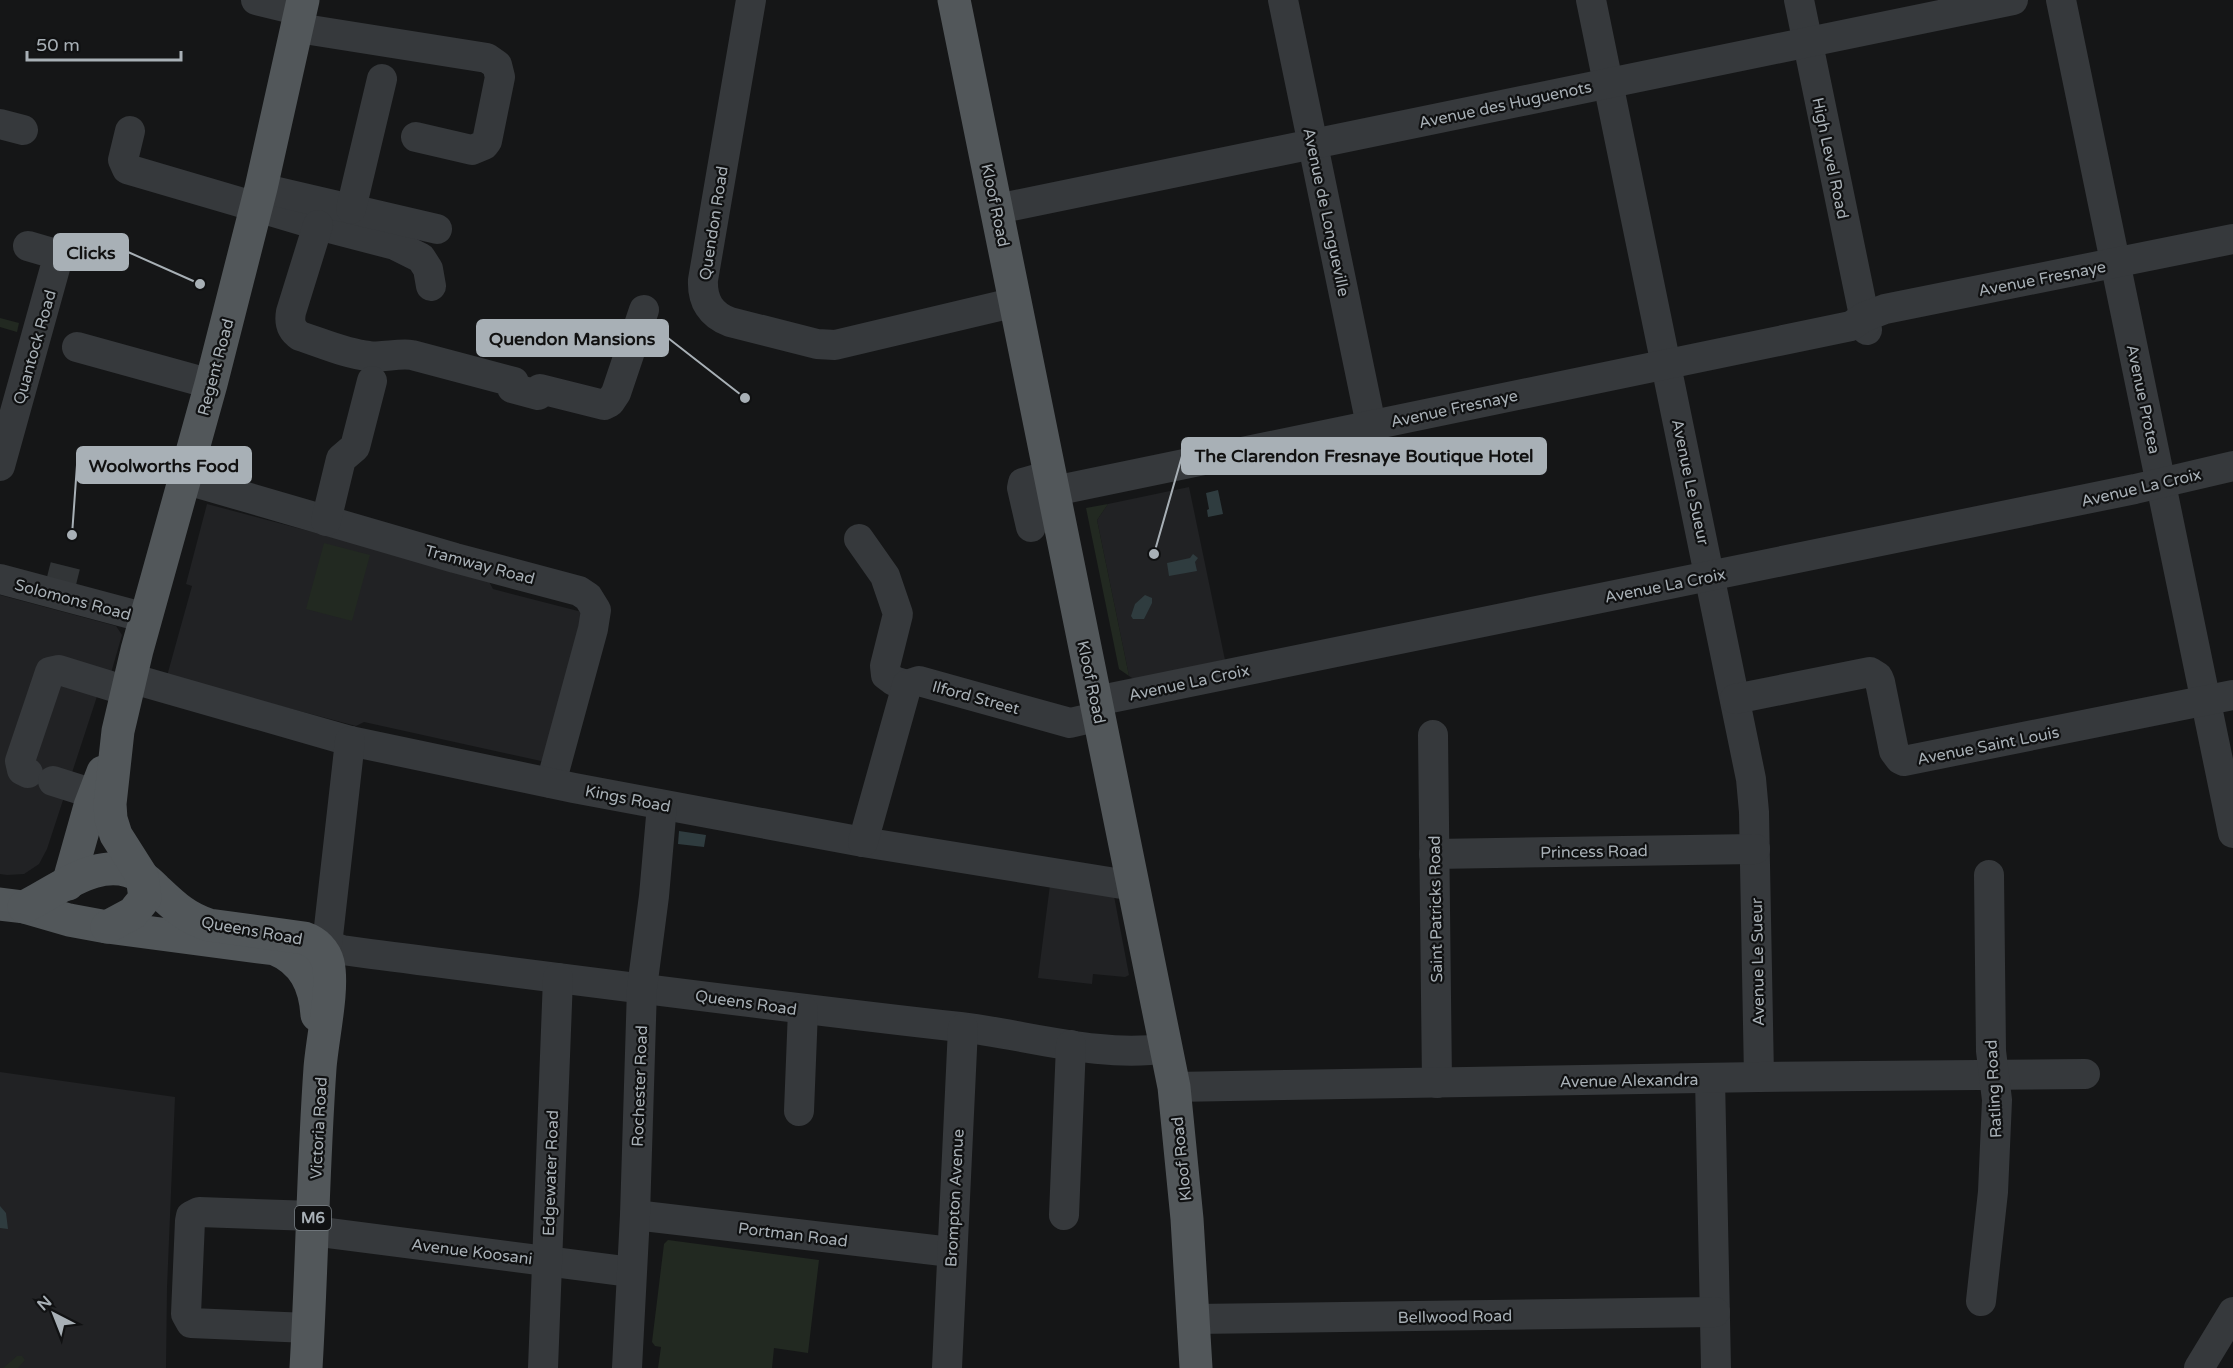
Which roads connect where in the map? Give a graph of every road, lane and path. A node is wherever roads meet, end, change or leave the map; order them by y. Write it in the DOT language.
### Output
graph roads {
  1 [pos="256,0"];
  2 [pos="751,0"];
  3 [pos="954,0"];
  4 [pos="1283,0"];
  5 [pos="1591,0"];
  6 [pos="1799,0"];
  7 [pos="2013,0"];
  8 [pos="2061,0"];
  9 [pos="301,13"];
  10 [pos="1807,41"];
  11 [pos="382,79"];
  12 [pos="1608,83"];
  13 [pos="130,131"];
  14 [pos="416,137"];
  15 [pos="1312,143"];
  16 [pos="258,197"];
  17 [pos="351,209"];
  18 [pos="997,209"];
  19 [pos="318,225"];
  20 [pos="437,229"];
  21 [pos="2233,239"];
  22 [pos="28,246"];
  23 [pos="2233,258"];
  24 [pos="2118,272"];
  25 [pos="431,286"];
  26 [pos="1016,302"];
  27 [pos="644,310"];
  28 [pos="1862,324"];
  29 [pos="77,347"];
  30 [pos="1665,364"];
  31 [pos="372,381"];
  32 [pos="211,384"];
  33 [pos="1371,425"];
  34 [pos="0,466"];
  35 [pos="2233,466"];
  36 [pos="184,479"];
  37 [pos="2161,482"];
  38 [pos="1052,483"];
  39 [pos="326,521"];
  40 [pos="1030,527"];
  41 [pos="859,539"];
  42 [pos="1710,576"];
  43 [pos="0,579"];
  44 [pos="146,618"];
  45 [pos="129,685"];
  46 [pos="907,685"];
  47 [pos="2220,698"];
  48 [pos="1736,699"];
  49 [pos="1098,709"];
  50 [pos="118,731"];
  51 [pos="1433,735"];
  52 [pos="350,741"];
  53 [pos="551,783"];
  54 [pos="94,794"];
  55 [pos="662,805"];
  56 [pos="2233,832"];
  57 [pos="863,842"];
  58 [pos="1755,849"];
  59 [pos="1434,854"];
  60 [pos="1989,875"];
  61 [pos="142,876"];
  62 [pos="68,884"];
  63 [pos="1134,886"];
  64 [pos="12,905"];
  65 [pos="103,926"];
  66 [pos="317,955"];
  67 [pos="558,978"];
  68 [pos="642,988"];
  69 [pos="803,1010"];
  70 [pos="963,1028"];
  71 [pos="1071,1045"];
  72 [pos="1166,1048"];
  73 [pos="2085,1074"];
  74 [pos="1994,1076"];
  75 [pos="1759,1077"];
  76 [pos="1710,1078"];
  77 [pos="1437,1083"];
  78 [pos="1174,1087"];
  79 [pos="799,1112"];
  80 [pos="635,1215"];
  81 [pos="1064,1215"];
  82 [pos="313,1224"];
  83 [pos="951,1252"];
  84 [pos="547,1261"];
  85 [pos="631,1272"];
  86 [pos="1981,1301"];
  87 [pos="1715,1312"];
  88 [pos="2233,1312"];
  89 [pos="1194,1319"];
  90 [pos="309,1328"];
  91 [pos="306,1368"];
  92 [pos="543,1368"];
  93 [pos="627,1368"];
  94 [pos="947,1368"];
  95 [pos="1196,1368"];
  96 [pos="1716,1368"];
  97 [pos="2199,1368"];
  1 -- 9 [label="street"];
  2 -- 26 [label="street, Quendon Road"];
  3 -- 18 [label="main road, Kloof Road"];
  4 -- 15 [label="street, Avenue de Longueville"];
  5 -- 12 [label="street, Avenue Le Sueur"];
  6 -- 10 [label="street, High Level Road"];
  7 -- 10 [label="street, Avenue des Huguenots"];
  8 -- 24 [label="street, Avenue Protea"];
  9 -- 14 [label="street"];
  9 -- 16 [label="main road, Regent Road"];
  10 -- 12 [label="street, Avenue des Huguenots"];
  10 -- 28 [label="street, High Level Road"];
  11 -- 17 [label="street"];
  12 -- 15 [label="street, Avenue des Huguenots"];
  12 -- 30 [label="street, Avenue Le Sueur"];
  13 -- 16 [label="street"];
  15 -- 18 [label="street, Avenue des Huguenots"];
  15 -- 33 [label="street, Avenue de Longueville"];
  16 -- 17 [label="street"];
  16 -- 19 [label="street"];
  16 -- 32 [label="main road, Regent Road"];
  17 -- 20 [label="street"];
  18 -- 26 [label="main road, Kloof Road"];
  19 -- 25 [label="street"];
  19 -- 27 [label="street"];
  21 -- 24 [label="street, Avenue Fresnaye"];
  22 -- 34 [label="street, Quantock Road"];
  23 -- 24 [label="street, Avenue Fresnaye"];
  24 -- 28 [label="street, Avenue Fresnaye"];
  24 -- 37 [label="street, Avenue Protea"];
  26 -- 38 [label="main road, Kloof Road"];
  28 -- 30 [label="street, Avenue Fresnaye"];
  29 -- 32 [label="street"];
  30 -- 33 [label="street, Avenue Fresnaye"];
  30 -- 42 [label="street, Avenue Le Sueur"];
  31 -- 39 [label="street"];
  32 -- 36 [label="main road, Regent Road"];
  33 -- 38 [label="street, Avenue Fresnaye"];
  35 -- 37 [label="street, Avenue La Croix"];
  36 -- 39 [label="street, Tramway Road"];
  36 -- 44 [label="main road, Regent Road"];
  37 -- 42 [label="street, Avenue La Croix"];
  37 -- 47 [label="street, Avenue Protea"];
  38 -- 40 [label="street, Avenue Fresnaye"];
  38 -- 49 [label="main road, Kloof Road"];
  39 -- 53 [label="street, Tramway Road"];
  41 -- 46 [label="street"];
  42 -- 48 [label="street, Avenue Le Sueur"];
  42 -- 49 [label="street, Avenue La Croix"];
  43 -- 44 [label="street, Solomons Road"];
  44 -- 45 [label="main road, Regent Road"];
  45 -- 50 [label="main road, Regent Road"];
  45 -- 52 [label="street, Kings Road"];
  45 -- 54 [label="street, Kings Road"];
  46 -- 49 [label="street, Ilford Street"];
  46 -- 57 [label="street"];
  47 -- 48 [label="street, Avenue Saint Louis"];
  47 -- 56 [label="street, Avenue Protea"];
  48 -- 58 [label="street, Avenue Le Sueur"];
  49 -- 63 [label="main road, Kloof Road"];
  50 -- 54 [label="main road, Regent Road"];
  50 -- 61 [label="main road, Regent Road"];
  51 -- 59 [label="street, Saint Patricks Road"];
  52 -- 53 [label="street, Kings Road"];
  52 -- 66 [label="street, Victoria Road"];
  53 -- 55 [label="street, Kings Road"];
  54 -- 62 [label="main road, Regent Road"];
  55 -- 57 [label="street, Kings Road"];
  55 -- 68 [label="street, Rochester Road"];
  57 -- 63 [label="street, Kings Road"];
  58 -- 59 [label="street, Princess Road"];
  58 -- 75 [label="street, Avenue Le Sueur"];
  59 -- 77 [label="street, Saint Patricks Road"];
  60 -- 74 [label="street, Ratling Road"];
  61 -- 62 [label="main road, Queens Road"];
  61 -- 65 [label="main road"];
  61 -- 66 [label="main road, Queens Road"];
  62 -- 64 [label="main road, Queens Road"];
  62 -- 65 [label="main road"];
  63 -- 72 [label="main road, Kloof Road"];
  64 -- 65 [label="main road, Queens Road"];
  65 -- 66 [label="main road, Queens Road"];
  66 -- 67 [label="street, Queens Road"];
  66 -- 82 [label="main road, Victoria Road / M6"];
  67 -- 68 [label="street, Queens Road"];
  67 -- 84 [label="street, Edgewater Road"];
  68 -- 69 [label="street, Queens Road"];
  68 -- 80 [label="street, Rochester Road"];
  69 -- 70 [label="street, Queens Road"];
  69 -- 79 [label="street"];
  70 -- 71 [label="street, Queens Road"];
  70 -- 83 [label="street, Brompton Avenue"];
  71 -- 72 [label="street, Queens Road"];
  71 -- 81 [label="street"];
  72 -- 78 [label="main road, Kloof Road"];
  73 -- 74 [label="street, Avenue Alexandra"];
  74 -- 75 [label="street, Avenue Alexandra"];
  74 -- 86 [label="street, Ratling Road"];
  75 -- 76 [label="street, Avenue Alexandra"];
  76 -- 77 [label="street, Avenue Alexandra"];
  76 -- 87 [label="street"];
  77 -- 78 [label="street, Avenue Alexandra"];
  78 -- 89 [label="main road, Kloof Road"];
  80 -- 83 [label="street, Portman Road"];
  80 -- 85 [label="street, Rochester Road"];
  82 -- 84 [label="street, Avenue Koosani"];
  82 -- 90 [label="main road, Victoria Road / M6"];
  82 -- 90 [label="street, Avenue Koosani"];
  83 -- 94 [label="street, Brompton Avenue"];
  84 -- 85 [label="street, Avenue Koosani"];
  84 -- 92 [label="street, Edgewater Road"];
  85 -- 93 [label="street, Rochester Road"];
  87 -- 89 [label="street, Bellwood Road"];
  87 -- 96 [label="street"];
  88 -- 97 [label="street"];
  89 -- 95 [label="main road, Kloof Road"];
  90 -- 91 [label="main road, Victoria Road / M6"];
}
